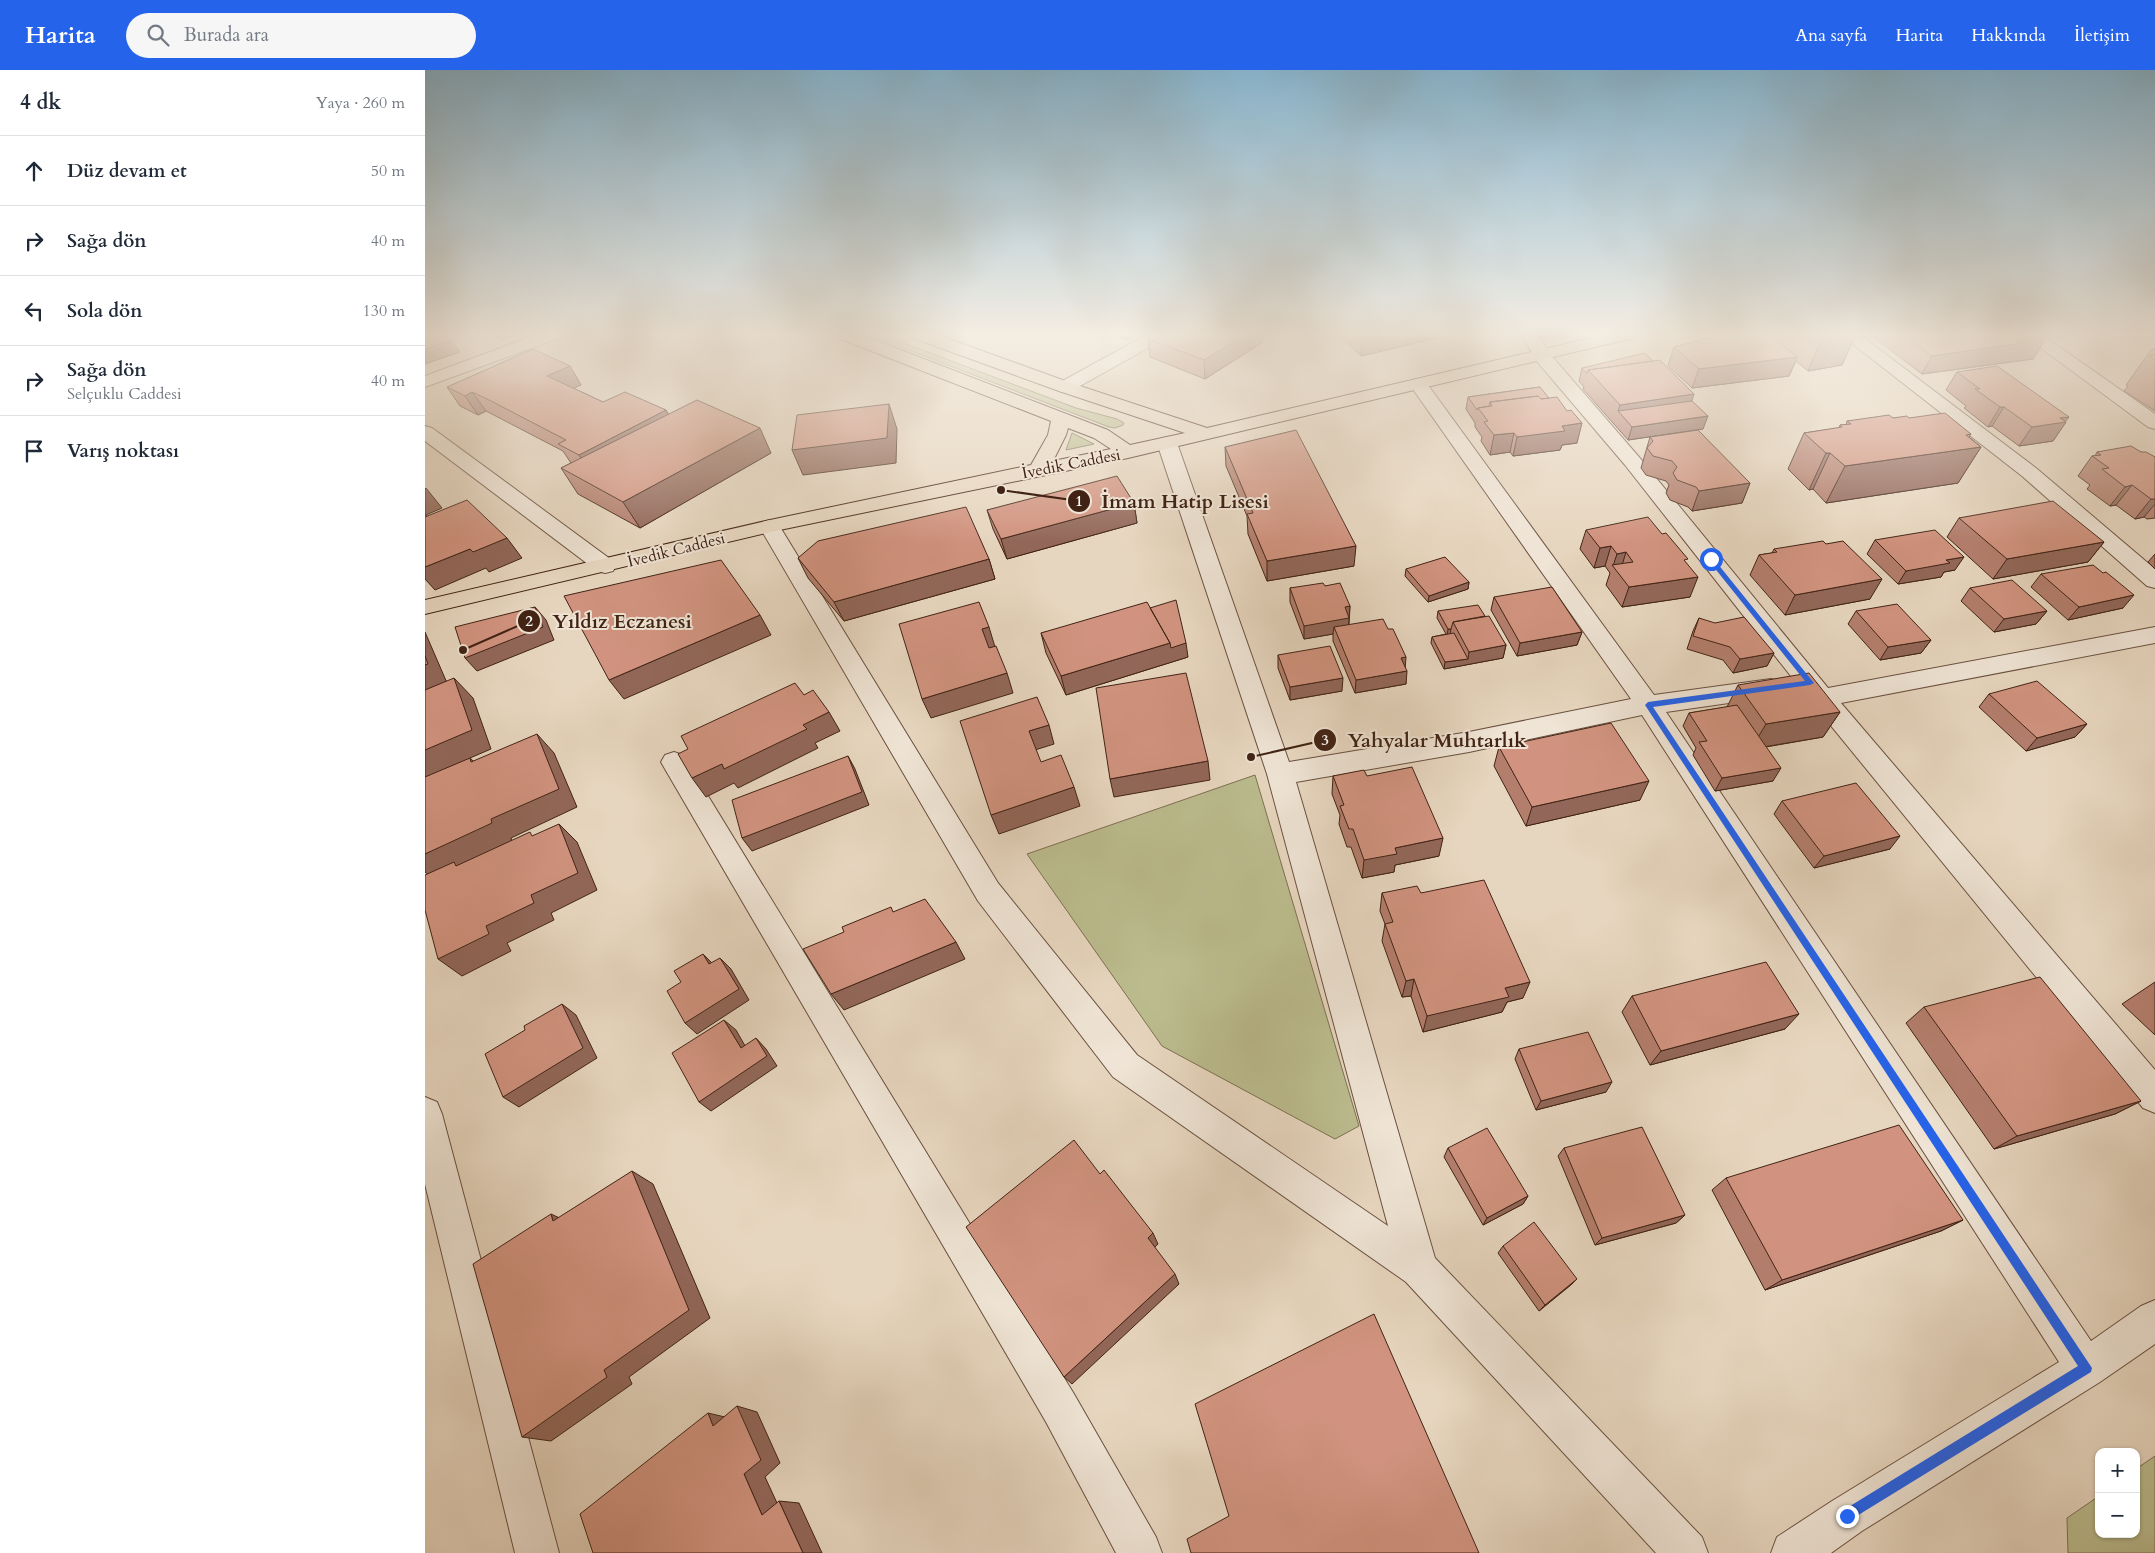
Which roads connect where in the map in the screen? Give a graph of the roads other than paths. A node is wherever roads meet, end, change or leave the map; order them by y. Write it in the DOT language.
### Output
graph roads {
  1 [pos="1023,403"];
  2 [pos="1114,403"];
  3 [pos="1340,403"];
  4 [pos="1432,403"];
  5 [pos="1584,403"];
  6 [pos="1938,403"];
  7 [pos="2127,403"];
  8 [pos="1061,418"];
  9 [pos="2155,423"];
  10 [pos="425,432"];
  11 [pos="1206,434"];
  12 [pos="1167,443"];
  13 [pos="1128,452"];
  14 [pos="1039,469"];
  15 [pos="770,526"];
  16 [pos="605,566"];
  17 [pos="2155,581"];
  18 [pos="425,607"];
  19 [pos="2155,635"];
  20 [pos="1816,690"];
  21 [pos="1648,705"];
  22 [pos="674,762"];
  23 [pos="1279,774"];
  24 [pos="2155,1096"];
  25 [pos="425,1114"];
  26 [pos="1419,1269"];
  27 [pos="2155,1320"];
  28 [pos="2087,1368"];
  29 [pos="537,1553"];
  30 [pos="1140,1553"];
  31 [pos="1686,1553"];
  32 [pos="1793,1553"];
  1 -- 8 [label="main road"];
  2 -- 11 [label="main road"];
  3 -- 11 [label="main road, İvedik Caddesi"];
  4 -- 21 [label="street"];
  5 -- 20 [label="street"];
  6 -- 17 [label="street"];
  7 -- 9 [label="street"];
  8 -- 13 [label="main road"];
  8 -- 14 [label="main road"];
  10 -- 16 [label="street"];
  11 -- 12 [label="main road, İvedik Caddesi"];
  12 -- 13 [label="main road, İvedik Caddesi"];
  12 -- 23 [label="street"];
  13 -- 14 [label="main road, İvedik Caddesi"];
  14 -- 15 [label="main road, İvedik Caddesi"];
  15 -- 16 [label="main road, İvedik Caddesi"];
  15 -- 26 [label="street"];
  16 -- 18 [label="main road, İvedik Caddesi"];
  19 -- 20 [label="street"];
  20 -- 21 [label="street"];
  20 -- 24 [label="street"];
  21 -- 23 [label="street"];
  21 -- 28 [label="street"];
  22 -- 30 [label="street"];
  23 -- 26 [label="street"];
  25 -- 29 [label="street"];
  26 -- 31 [label="street"];
  27 -- 28 [label="street"];
  28 -- 32 [label="street"];
}
